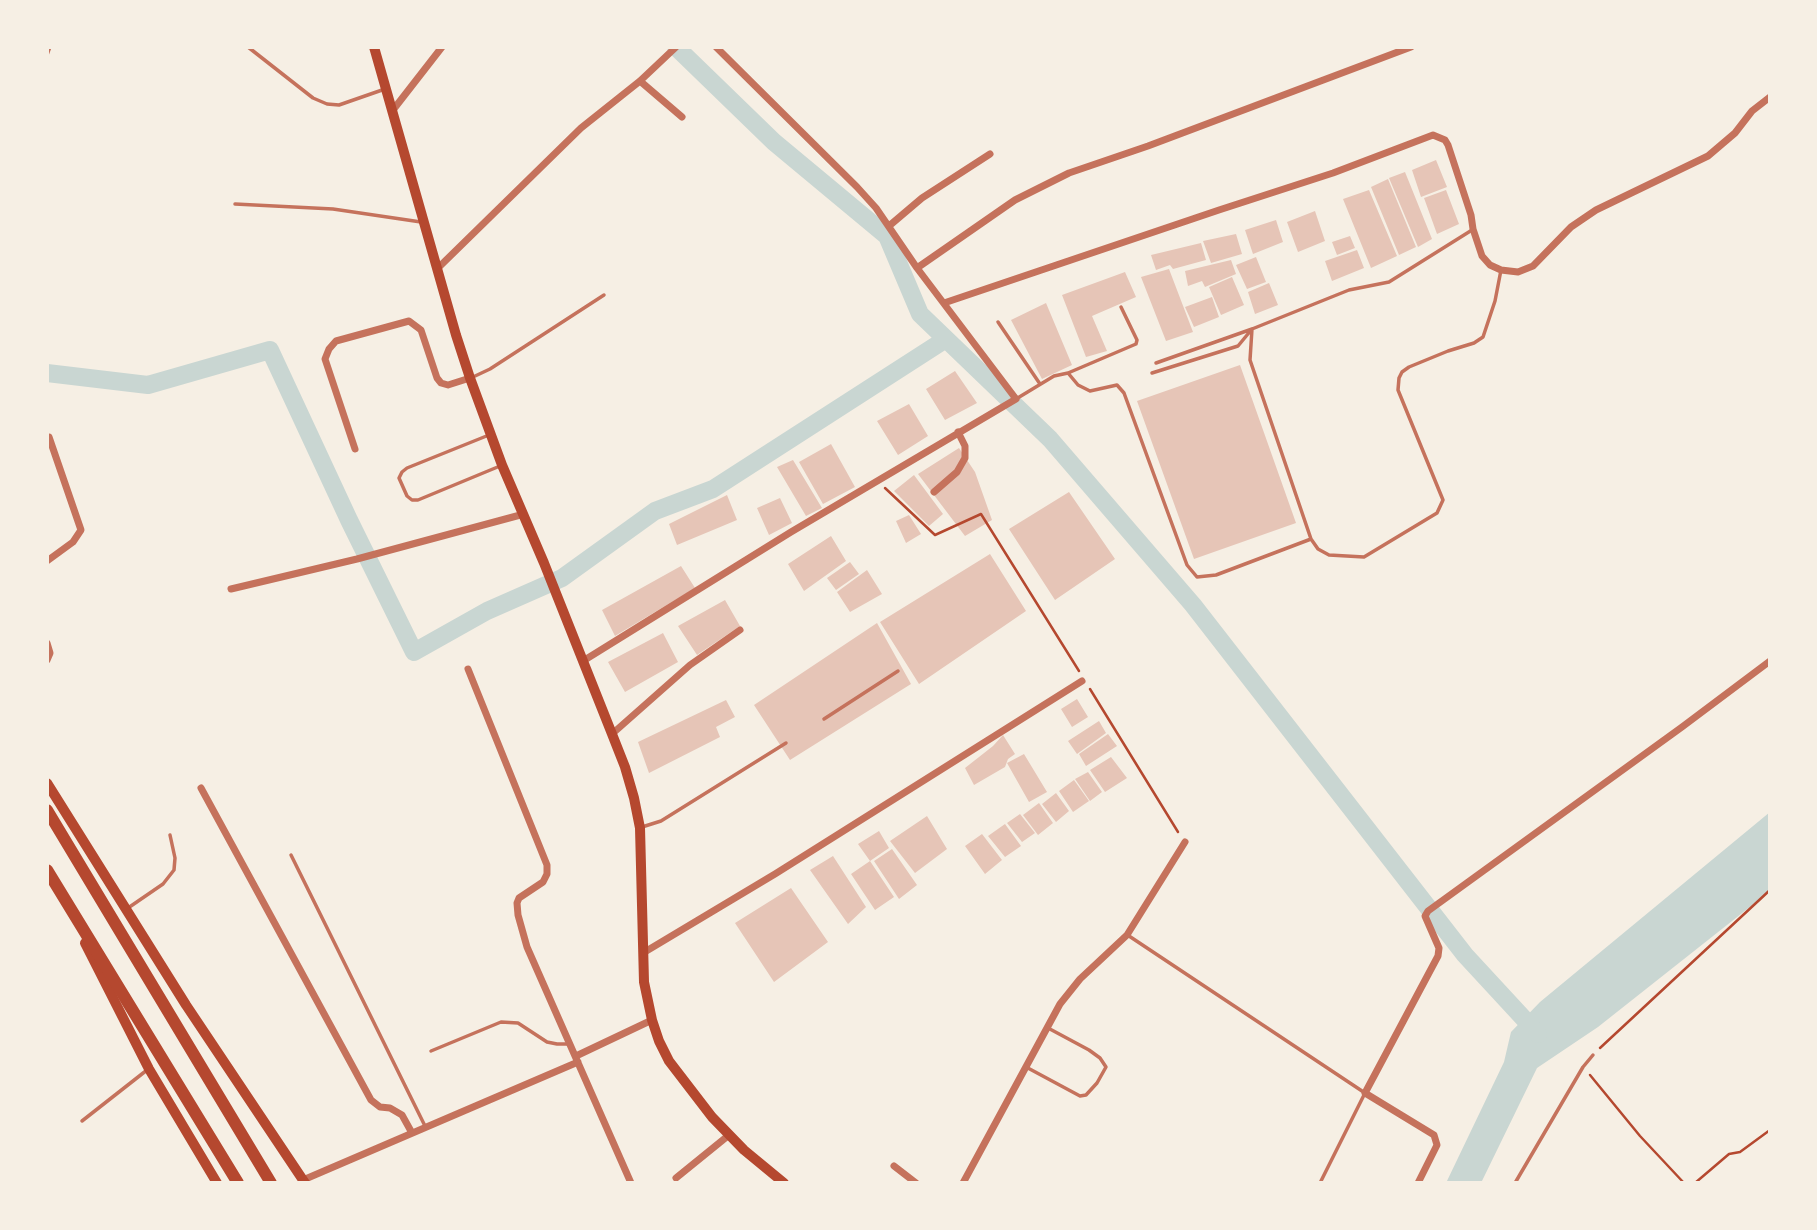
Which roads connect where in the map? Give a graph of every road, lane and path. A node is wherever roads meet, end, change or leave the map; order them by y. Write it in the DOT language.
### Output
graph roads {
  1 [pos="50,47"];
  2 [pos="248,47"];
  3 [pos="374,47"];
  4 [pos="442,47"];
  5 [pos="676,47"];
  6 [pos="716,47"];
  7 [pos="1411,47"];
  8 [pos="47,55"];
  9 [pos="640,81"];
  10 [pos="387,89"];
  11 [pos="1770,97"];
  12 [pos="393,110"];
  13 [pos="682,117"];
  14 [pos="990,154"];
  15 [pos="235,204"];
  16 [pos="425,223"];
  17 [pos="889,226"];
  18 [pos="1473,229"];
  19 [pos="438,268"];
  20 [pos="917,268"];
  21 [pos="1501,270"];
  22 [pos="604,295"];
  23 [pos="944,303"];
  24 [pos="1121,307"];
  25 [pos="998,322"];
  26 [pos="1252,329"];
  27 [pos="1156,363"];
  28 [pos="1068,373"];
  29 [pos="1152,373"];
  30 [pos="470,378"];
  31 [pos="1040,384"];
  32 [pos="1014,399"];
  33 [pos="958,432"];
  34 [pos="491,434"];
  35 [pos="49,437"];
  36 [pos="355,449"];
  37 [pos="502,465"];
  38 [pos="877,481"];
  39 [pos="934,492"];
  40 [pos="524,514"];
  41 [pos="1311,540"];
  42 [pos="47,561"];
  43 [pos="231,589"];
  44 [pos="740,629"];
  45 [pos="47,643"];
  46 [pos="47,660"];
  47 [pos="583,661"];
  48 [pos="1770,661"];
  49 [pos="468,669"];
  50 [pos="898,671"];
  51 [pos="1082,679"];
  52 [pos="1090,690"];
  53 [pos="824,719"];
  54 [pos="612,734"];
  55 [pos="786,743"];
  56 [pos="47,783"];
  57 [pos="201,788"];
  58 [pos="47,810"];
  59 [pos="640,828"];
  60 [pos="170,835"];
  61 [pos="1185,842"];
  62 [pos="291,855"];
  63 [pos="47,870"];
  64 [pos="56,885"];
  65 [pos="1770,890"];
  66 [pos="125,909"];
  67 [pos="1127,934"];
  68 [pos="643,953"];
  69 [pos="652,1020"];
  70 [pos="1047,1028"];
  71 [pos="570,1044"];
  72 [pos="431,1051"];
  73 [pos="1593,1055"];
  74 [pos="577,1059"];
  75 [pos="1026,1067"];
  76 [pos="1583,1067"];
  77 [pos="149,1069"];
  78 [pos="1365,1093"];
  79 [pos="82,1121"];
  80 [pos="425,1127"];
  81 [pos="1770,1130"];
  82 [pos="412,1133"];
  83 [pos="729,1135"];
  84 [pos="894,1166"];
  85 [pos="676,1178"];
  86 [pos="236,1181"];
  87 [pos="304,1182"];
  88 [pos="217,1183"];
  89 [pos="271,1183"];
  90 [pos="631,1183"];
  91 [pos="784,1183"];
  92 [pos="915,1183"];
  93 [pos="963,1183"];
  94 [pos="1321,1183"];
  95 [pos="1419,1183"];
  96 [pos="1515,1183"];
  97 [pos="1684,1183"];
  98 [pos="1695,1183"];
  1 -- 8 [label="lane"];
  2 -- 10 [label="lane"];
  3 -- 10 [label="main road"];
  4 -- 12 [label="street"];
  5 -- 9 [label="street"];
  6 -- 17 [label="street"];
  7 -- 20 [label="street"];
  9 -- 13 [label="street"];
  9 -- 19 [label="street"];
  10 -- 12 [label="main road"];
  11 -- 21 [label="street"];
  12 -- 16 [label="main road"];
  14 -- 17 [label="street"];
  15 -- 16 [label="lane"];
  16 -- 19 [label="main road"];
  17 -- 20 [label="street"];
  18 -- 21 [label="street"];
  18 -- 23 [label="street"];
  18 -- 26 [label="lane"];
  19 -- 30 [label="main road"];
  20 -- 23 [label="street"];
  21 -- 41 [label="lane"];
  22 -- 30 [label="lane"];
  23 -- 32 [label="street"];
  24 -- 28 [label="lane"];
  25 -- 31 [label="lane"];
  26 -- 27 [label="lane"];
  26 -- 29 [label="lane"];
  26 -- 41 [label="lane"];
  28 -- 31 [label="lane"];
  28 -- 41 [label="lane"];
  30 -- 34 [label="main road"];
  30 -- 36 [label="street"];
  31 -- 32 [label="lane"];
  32 -- 33 [label="street"];
  33 -- 38 [label="street"];
  33 -- 39 [label="street"];
  34 -- 37 [label="main road"];
  34 -- 37 [label="lane"];
  35 -- 42 [label="street"];
  37 -- 40 [label="main road"];
  38 -- 47 [label="street"];
  38 -- 51 [label="path"];
  40 -- 43 [label="street"];
  40 -- 47 [label="main road"];
  44 -- 54 [label="street"];
  45 -- 46 [label="street"];
  47 -- 54 [label="main road"];
  48 -- 78 [label="street"];
  49 -- 71 [label="street"];
  50 -- 53 [label="lane"];
  51 -- 68 [label="street"];
  52 -- 61 [label="path"];
  54 -- 59 [label="main road"];
  55 -- 59 [label="lane"];
  56 -- 66 [label="main road"];
  57 -- 82 [label="street"];
  58 -- 89 [label="main road"];
  59 -- 68 [label="main road"];
  60 -- 66 [label="lane"];
  61 -- 67 [label="street"];
  62 -- 80 [label="lane"];
  63 -- 64 [label="main road"];
  64 -- 77 [label="main road"];
  64 -- 86 [label="main road"];
  65 -- 73 [label="path"];
  66 -- 87 [label="main road"];
  67 -- 70 [label="street"];
  67 -- 78 [label="lane"];
  68 -- 69 [label="main road"];
  69 -- 74 [label="street"];
  69 -- 83 [label="main road"];
  70 -- 75 [label="street"];
  70 -- 75 [label="lane"];
  71 -- 72 [label="lane"];
  71 -- 74 [label="street"];
  73 -- 76 [label="lane"];
  74 -- 80 [label="street"];
  74 -- 90 [label="street"];
  75 -- 93 [label="street"];
  76 -- 96 [label="lane"];
  76 -- 97 [label="path"];
  77 -- 79 [label="lane"];
  77 -- 88 [label="main road"];
  78 -- 94 [label="lane"];
  78 -- 95 [label="street"];
  80 -- 82 [label="street"];
  81 -- 98 [label="path"];
  82 -- 87 [label="street"];
  83 -- 85 [label="street"];
  83 -- 91 [label="main road"];
  84 -- 92 [label="street"];
}
